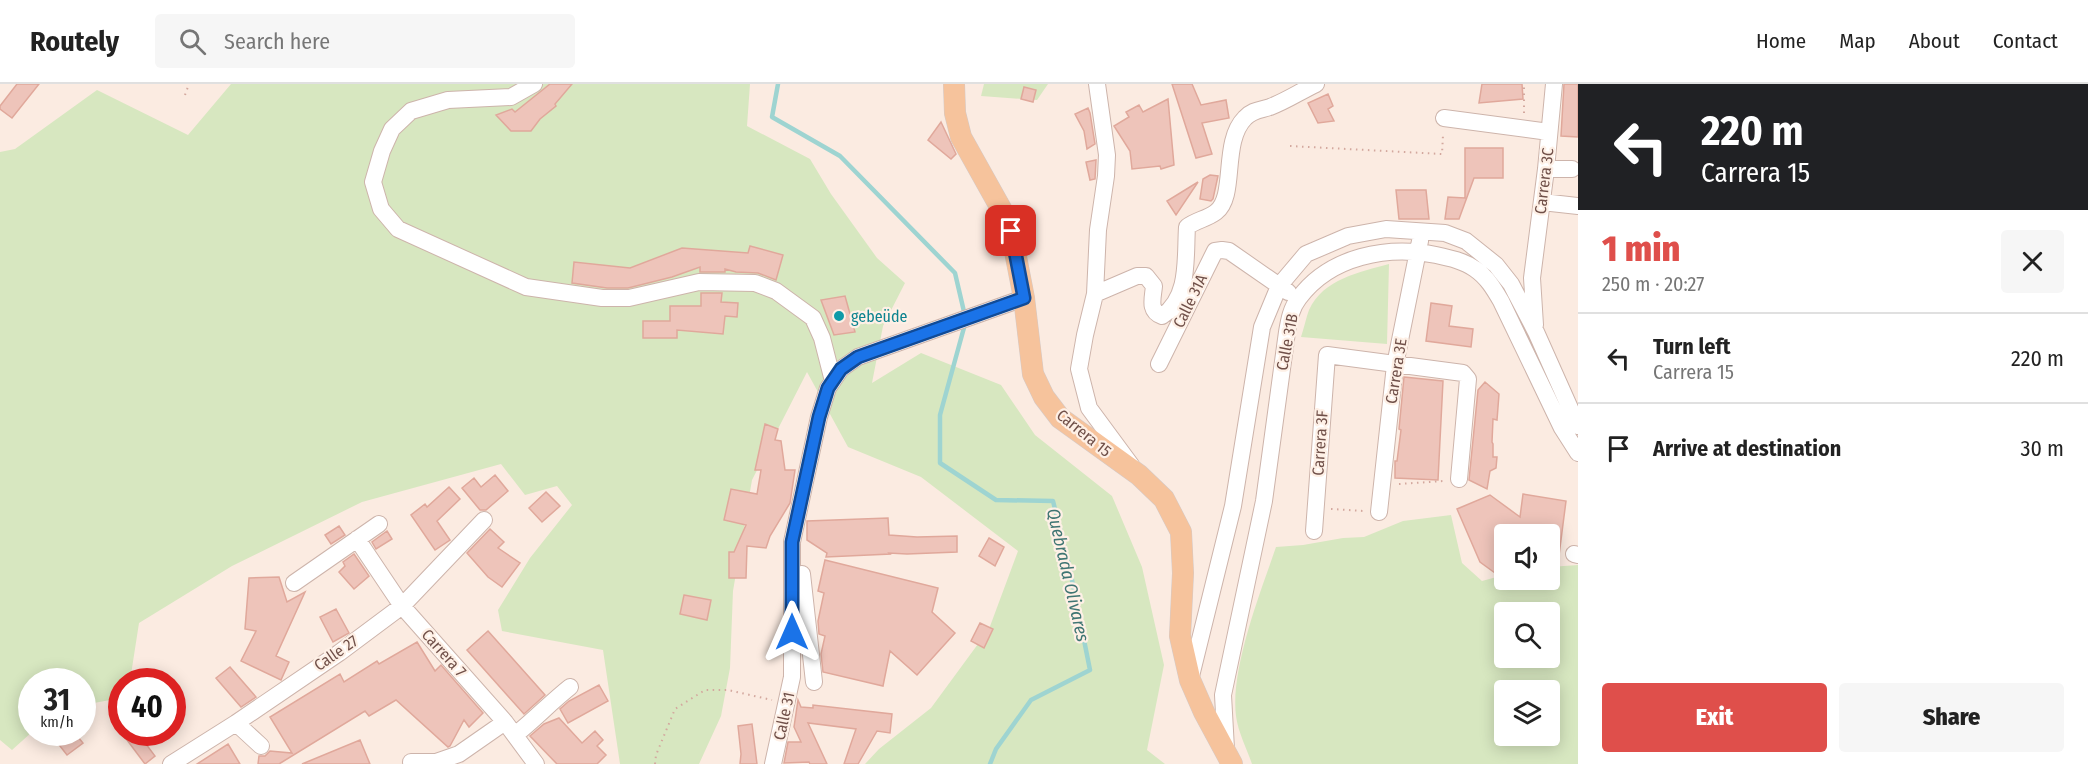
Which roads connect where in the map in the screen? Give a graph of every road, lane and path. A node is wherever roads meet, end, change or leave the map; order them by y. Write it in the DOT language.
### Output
graph roads {
  1 [pos="189,84"];
  2 [pos="534,84"];
  3 [pos="954,84"];
  4 [pos="1097,84"];
  5 [pos="1316,84"];
  6 [pos="1524,84"];
  7 [pos="1554,84"];
  8 [pos="185,95"];
  9 [pos="1444,118"];
  10 [pos="1524,128"];
  11 [pos="1549,132"];
  12 [pos="1290,146"];
  13 [pos="1546,169"];
  14 [pos="1572,169"];
  15 [pos="1542,202"];
  16 [pos="1578,206"];
  17 [pos="1421,231"];
  18 [pos="1419,252"];
  19 [pos="1532,278"];
  20 [pos="1511,284"];
  21 [pos="1279,286"];
  22 [pos="1095,294"];
  23 [pos="1298,299"];
  24 [pos="1017,300"];
  25 [pos="1536,332"];
  26 [pos="1159,364"];
  27 [pos="1395,365"];
  28 [pos="833,381"];
  29 [pos="1578,426"];
  30 [pos="1578,453"];
  31 [pos="1139,475"];
  32 [pos="1459,479"];
  33 [pos="1382,486"];
  34 [pos="1315,508"];
  35 [pos="1379,512"];
  36 [pos="484,520"];
  37 [pos="379,524"];
  38 [pos="1314,531"];
  39 [pos="357,539"];
  40 [pos="792,542"];
  41 [pos="294,583"];
  42 [pos="402,606"];
  43 [pos="1190,680"];
  44 [pos="814,682"];
  45 [pos="570,687"];
  46 [pos="787,703"];
  47 [pos="236,723"];
  48 [pos="510,728"];
  49 [pos="261,746"];
  50 [pos="1229,758"];
  51 [pos="411,762"];
  52 [pos="171,764"];
  53 [pos="536,764"];
  54 [pos="655,764"];
  55 [pos="773,764"];
  1 -- 8 [label="path"];
  2 -- 28 [label="street"];
  3 -- 24 [label="main road, Carrera 15"];
  4 -- 22 [label="street"];
  5 -- 22 [label="street"];
  6 -- 10 [label="path"];
  7 -- 11 [label="street, Carrera 3C"];
  9 -- 10 [label="street"];
  9 -- 12 [label="path"];
  10 -- 11 [label="street"];
  11 -- 13 [label="street, Carrera 3C"];
  13 -- 14 [label="street"];
  13 -- 15 [label="street, Carrera 3C"];
  15 -- 16 [label="street"];
  15 -- 19 [label="street, Carrera 3C"];
  17 -- 18 [label="street, Carrera 3E"];
  17 -- 20 [label="street, Calle 31B"];
  17 -- 21 [label="street, Calle 31B"];
  18 -- 23 [label="street, Calle 31B"];
  18 -- 27 [label="street, Carrera 3E"];
  18 -- 30 [label="street, Calle 31B"];
  19 -- 20 [label="street"];
  19 -- 25 [label="street, Carrera 3C"];
  20 -- 25 [label="street, Calle 31B"];
  21 -- 23 [label="street"];
  21 -- 26 [label="street, Calle 31A"];
  21 -- 43 [label="street, Calle 31B"];
  22 -- 31 [label="street"];
  23 -- 50 [label="street, Calle 31B"];
  24 -- 28 [label="street, Calle 31"];
  24 -- 31 [label="main road, Carrera 15"];
  25 -- 29 [label="street, Calle 31B"];
  27 -- 32 [label="street"];
  27 -- 33 [label="street, Carrera 3E"];
  27 -- 34 [label="street, Carrera 3F"];
  28 -- 40 [label="street, Calle 31"];
  31 -- 43 [label="main road, Carrera 15"];
  32 -- 33 [label="path"];
  33 -- 35 [label="street, Carrera 3E"];
  34 -- 35 [label="path"];
  34 -- 38 [label="street, Carrera 3F"];
  36 -- 42 [label="street, Calle 27"];
  37 -- 39 [label="street"];
  39 -- 41 [label="street"];
  39 -- 42 [label="street, Carrera 7"];
  40 -- 44 [label="street"];
  40 -- 46 [label="street, Calle 31"];
  42 -- 47 [label="street, Calle 27"];
  42 -- 48 [label="street, Carrera 7"];
  43 -- 50 [label="main road, Carrera 15"];
  45 -- 48 [label="street"];
  46 -- 54 [label="path"];
  46 -- 55 [label="street, Calle 31"];
  47 -- 49 [label="street"];
  47 -- 52 [label="street, Calle 27"];
  48 -- 51 [label="street"];
  48 -- 53 [label="street, Carrera 7"];
}
